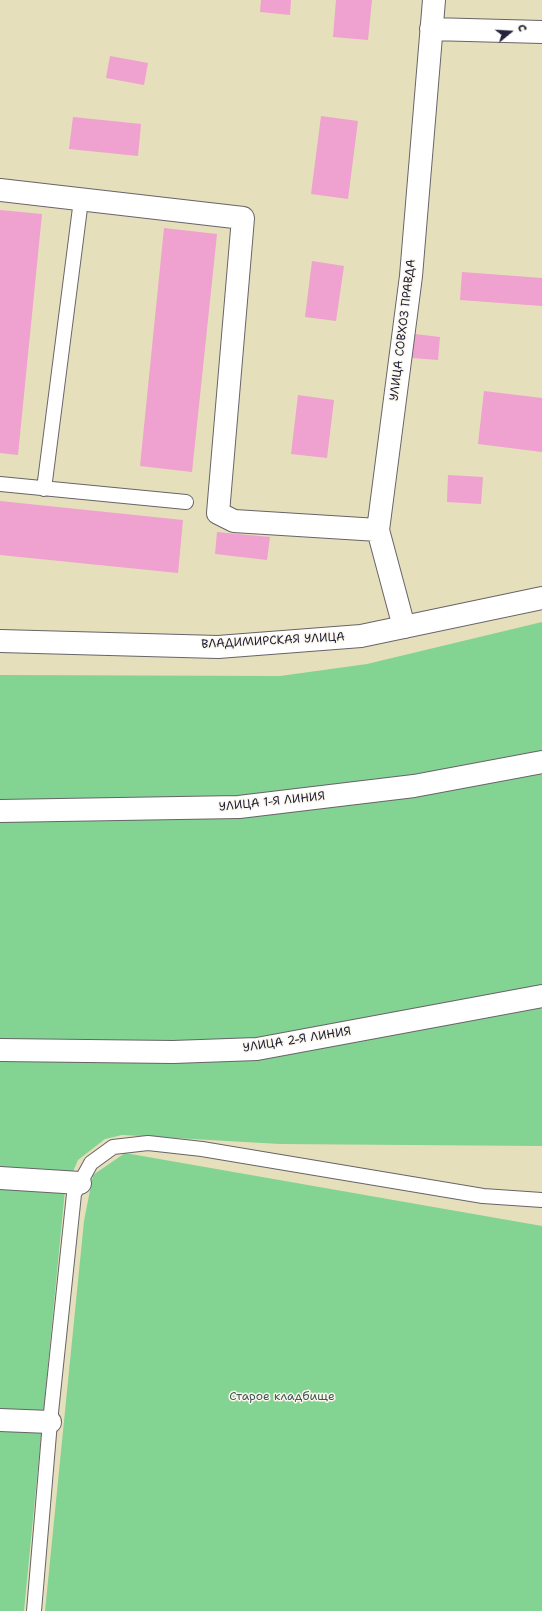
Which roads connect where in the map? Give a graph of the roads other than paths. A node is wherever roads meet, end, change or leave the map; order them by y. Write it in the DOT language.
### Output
graph roads {
  1 [pos="434,0"];
  2 [pos="432,29"];
  3 [pos="542,32"];
  4 [pos="0,190"];
  5 [pos="81,200"];
  6 [pos="0,484"];
  7 [pos="44,489"];
  8 [pos="186,502"];
  9 [pos="378,530"];
  10 [pos="542,598"];
  11 [pos="404,627"];
  12 [pos="0,641"];
  13 [pos="542,762"];
  14 [pos="0,811"];
  15 [pos="542,996"];
  16 [pos="0,1050"];
  17 [pos="0,1178"];
  18 [pos="80,1183"];
  19 [pos="542,1200"];
  20 [pos="0,1420"];
  21 [pos="50,1422"];
  22 [pos="34,1611"];
  1 -- 2 [label="street, УЛИЦА СОВХОЗ ПРАВДА"];
  2 -- 3 [label="street"];
  2 -- 9 [label="street, УЛИЦА СОВХОЗ ПРАВДА"];
  4 -- 5 [label="street"];
  5 -- 7 [label="lane"];
  5 -- 9 [label="street"];
  6 -- 7 [label="lane"];
  7 -- 8 [label="lane"];
  9 -- 11 [label="street, УЛИЦА СОВХОЗ ПРАВДА"];
  10 -- 11 [label="street, ВЛАДИМИРСКАЯ УЛИЦА"];
  11 -- 12 [label="street, ВЛАДИМИРСКАЯ УЛИЦА"];
  13 -- 14 [label="street, УЛИЦА 1-Я ЛИНИЯ"];
  15 -- 16 [label="street, УЛИЦА 2-Я ЛИНИЯ"];
  17 -- 18 [label="street"];
  18 -- 19 [label="lane"];
  18 -- 21 [label="lane"];
  20 -- 21 [label="street"];
  21 -- 22 [label="lane"];
}
